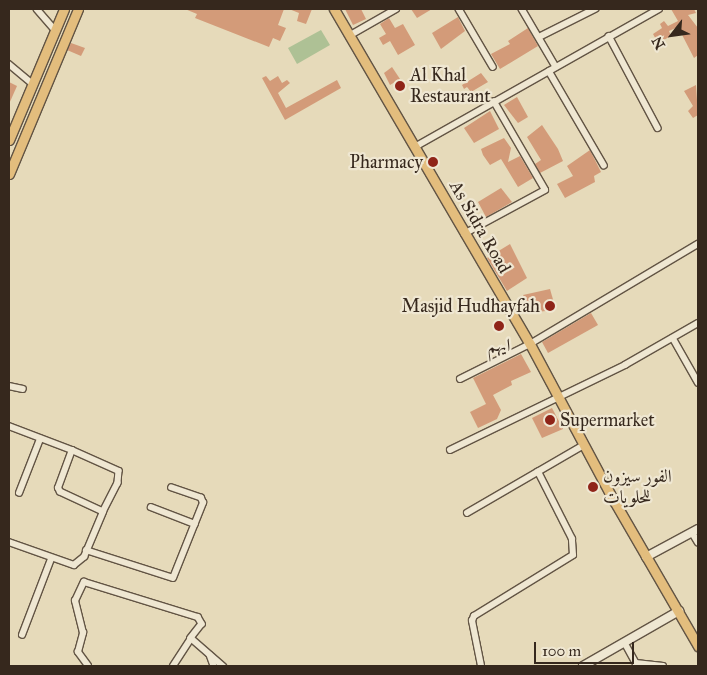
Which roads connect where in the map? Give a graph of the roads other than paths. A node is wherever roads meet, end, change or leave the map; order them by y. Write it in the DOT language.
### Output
graph roads {
  1 [pos="37,9"];
  2 [pos="64,9"];
  3 [pos="78,9"];
  4 [pos="334,9"];
  5 [pos="396,9"];
  6 [pos="459,9"];
  7 [pos="522,9"];
  8 [pos="595,9"];
  9 [pos="659,9"];
  10 [pos="55,30"];
  11 [pos="349,36"];
  12 [pos="609,36"];
  13 [pos="539,37"];
  14 [pos="9,64"];
  15 [pos="493,67"];
  16 [pos="556,67"];
  17 [pos="549,71"];
  18 [pos="32,83"];
  19 [pos="494,102"];
  20 [pos="658,128"];
  21 [pos="9,140"];
  22 [pos="414,147"];
  23 [pos="604,165"];
  24 [pos="9,174"];
  25 [pos="464,234"];
  26 [pos="698,244"];
  27 [pos="698,323"];
  28 [pos="672,338"];
  29 [pos="530,344"];
  30 [pos="460,379"];
  31 [pos="698,382"];
  32 [pos="9,386"];
  33 [pos="23,389"];
  34 [pos="559,397"];
  35 [pos="9,426"];
  36 [pos="40,439"];
  37 [pos="584,445"];
  38 [pos="72,450"];
  39 [pos="450,450"];
  40 [pos="538,472"];
  41 [pos="172,488"];
  42 [pos="19,493"];
  43 [pos="151,507"];
  44 [pos="103,512"];
  45 [pos="467,513"];
  46 [pos="195,524"];
  47 [pos="695,530"];
  48 [pos="9,542"];
  49 [pos="698,542"];
  50 [pos="86,550"];
  51 [pos="646,557"];
  52 [pos="51,559"];
  53 [pos="679,611"];
  54 [pos="22,635"];
  55 [pos="191,638"];
  56 [pos="624,643"];
  57 [pos="698,646"];
  58 [pos="209,653"];
  59 [pos="88,666"];
  60 [pos="172,666"];
  61 [pos="214,666"];
  62 [pos="223,666"];
  63 [pos="481,666"];
  64 [pos="583,666"];
  65 [pos="663,666"];
  1 -- 10 [label="street"];
  2 -- 10 [label="main road"];
  3 -- 24 [label="main road"];
  4 -- 11 [label="main road, As Sidra Road"];
  5 -- 11 [label="street"];
  6 -- 15 [label="street"];
  7 -- 13 [label="street"];
  8 -- 13 [label="street"];
  9 -- 12 [label="street"];
  10 -- 18 [label="main road"];
  11 -- 22 [label="main road, As Sidra Road"];
  12 -- 16 [label="street"];
  12 -- 20 [label="street"];
  13 -- 16 [label="street"];
  14 -- 18 [label="street"];
  16 -- 17 [label="street"];
  17 -- 19 [label="street"];
  17 -- 23 [label="street"];
  18 -- 21 [label="main road"];
  19 -- 22 [label="street"];
  19 -- 25 [label="street"];
  22 -- 25 [label="main road, As Sidra Road"];
  25 -- 29 [label="main road, As Sidra Road"];
  26 -- 29 [label="street"];
  27 -- 28 [label="street"];
  28 -- 31 [label="street"];
  28 -- 34 [label="street"];
  29 -- 30 [label="street"];
  29 -- 34 [label="main road, As Sidra Road"];
  32 -- 33 [label="street"];
  34 -- 37 [label="main road, As Sidra Road"];
  34 -- 39 [label="street"];
  35 -- 36 [label="street"];
  36 -- 38 [label="street"];
  36 -- 42 [label="street"];
  37 -- 40 [label="street"];
  37 -- 51 [label="main road, As Sidra Road"];
  38 -- 44 [label="street"];
  38 -- 44 [label="street"];
  40 -- 45 [label="street"];
  40 -- 63 [label="street"];
  41 -- 46 [label="street"];
  43 -- 46 [label="street"];
  44 -- 50 [label="street"];
  46 -- 50 [label="street"];
  47 -- 49 [label="street"];
  47 -- 51 [label="street"];
  48 -- 52 [label="street"];
  50 -- 52 [label="street"];
  51 -- 53 [label="main road, As Sidra Road"];
  52 -- 54 [label="street"];
  53 -- 56 [label="street"];
  53 -- 57 [label="main road, As Sidra Road"];
  55 -- 58 [label="street"];
  55 -- 59 [label="street"];
  55 -- 60 [label="street"];
  56 -- 64 [label="street"];
  56 -- 65 [label="street"];
  58 -- 61 [label="street"];
  58 -- 62 [label="street"];
}
